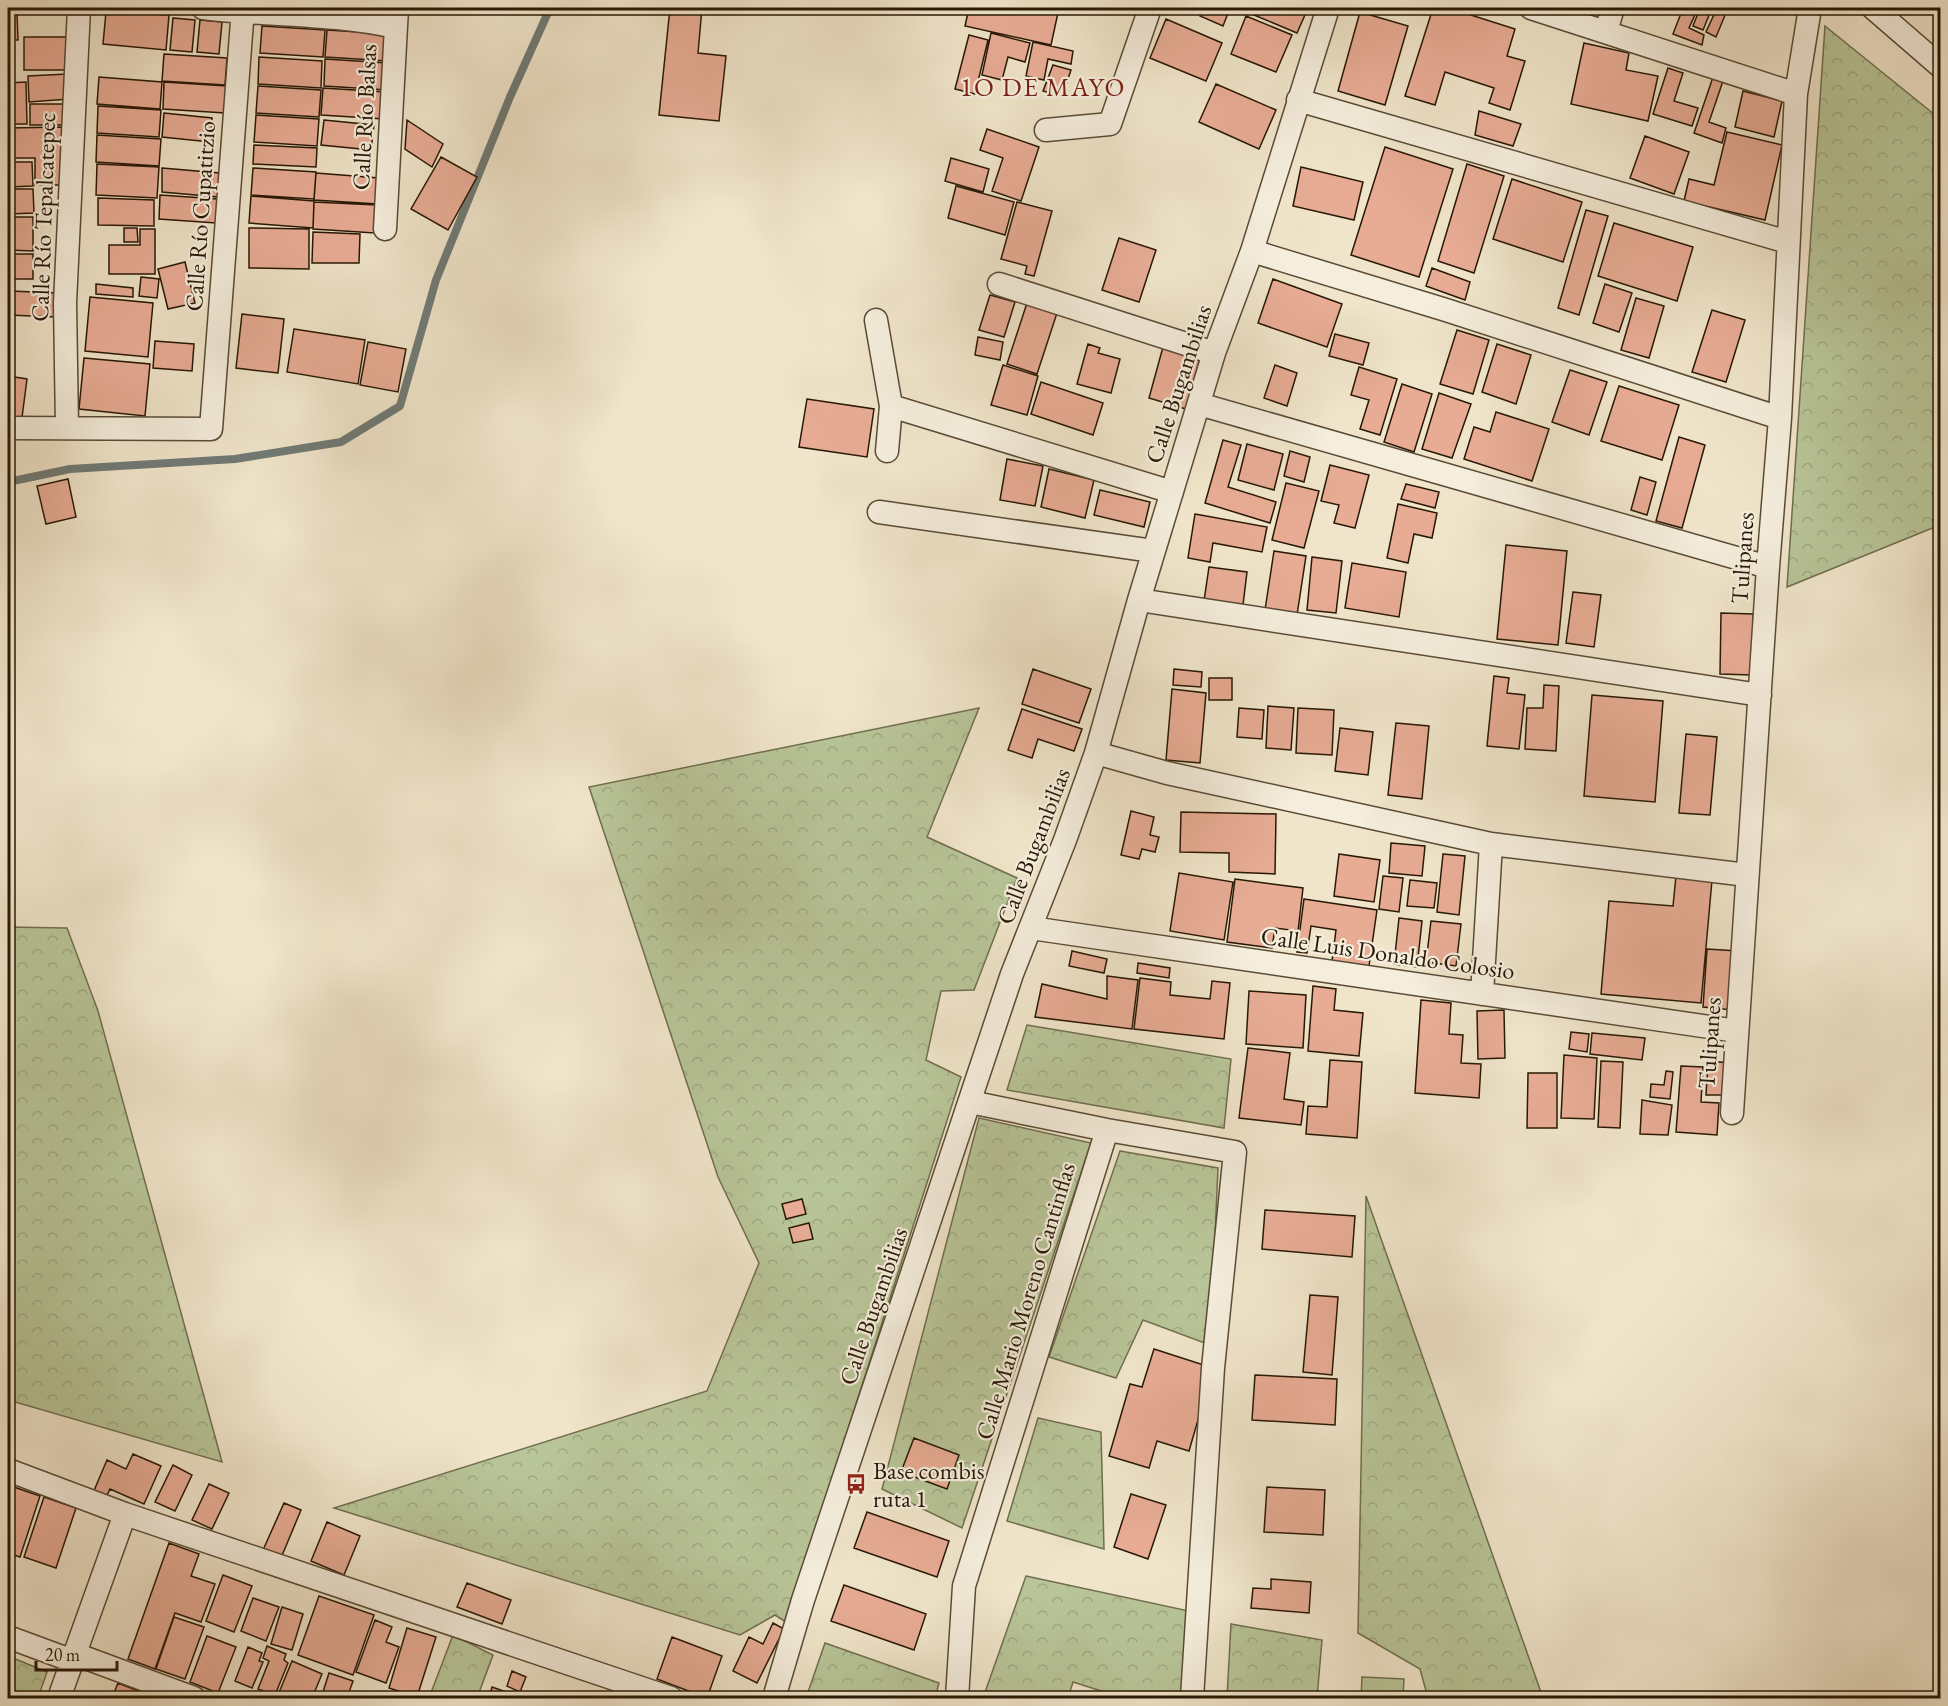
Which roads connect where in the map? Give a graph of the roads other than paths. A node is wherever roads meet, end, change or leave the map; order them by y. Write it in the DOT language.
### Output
graph roads {
  1 [pos="79,8"];
  2 [pos="203,8"];
  3 [pos="1150,8"];
  4 [pos="1328,8"];
  5 [pos="1531,8"];
  6 [pos="1613,8"];
  7 [pos="1810,8"];
  8 [pos="1873,8"];
  9 [pos="243,10"];
  10 [pos="396,17"];
  11 [pos="1606,31"];
  12 [pos="1941,66"];
  13 [pos="1796,94"];
  14 [pos="1298,100"];
  15 [pos="1047,130"];
  16 [pos="385,229"];
  17 [pos="1788,242"];
  18 [pos="1252,251"];
  19 [pos="999,284"];
  20 [pos="876,320"];
  21 [pos="1214,353"];
  22 [pos="1199,404"];
  23 [pos="891,406"];
  24 [pos="1780,418"];
  25 [pos="8,428"];
  26 [pos="67,428"];
  27 [pos="887,451"];
  28 [pos="1172,492"];
  29 [pos="879,512"];
  30 [pos="1153,551"];
  31 [pos="1768,567"];
  32 [pos="1138,600"];
  33 [pos="1760,695"];
  34 [pos="1096,753"];
  35 [pos="1491,844"];
  36 [pos="1748,875"];
  37 [pos="1031,928"];
  38 [pos="1482,994"];
  39 [pos="1737,1031"];
  40 [pos="970,1102"];
  41 [pos="1732,1113"];
  42 [pos="1107,1130"];
  43 [pos="8,1470"];
  44 [pos="125,1514"];
  45 [pos="8,1637"];
  46 [pos="74,1657"];
  47 [pos="59,1698"];
  48 [pos="194,1698"];
  49 [pos="671,1698"];
  50 [pos="774,1698"];
  51 [pos="957,1698"];
  52 [pos="1192,1698"];
  1 -- 26 [label="street, Calle Río Tepalcatepec"];
  2 -- 9 [label="street"];
  3 -- 15 [label="street"];
  4 -- 14 [label="street, Calle Bugambilias"];
  5 -- 11 [label="street"];
  6 -- 11 [label="street"];
  7 -- 13 [label="street, Tulipanes"];
  8 -- 12 [label="street"];
  9 -- 10 [label="street"];
  9 -- 26 [label="street, Calle Río Cupatitzio"];
  10 -- 16 [label="street, Calle Río Balsas"];
  11 -- 13 [label="street"];
  13 -- 17 [label="street, Tulipanes"];
  14 -- 17 [label="street"];
  14 -- 18 [label="street, Calle Bugambilias"];
  17 -- 24 [label="street, Tulipanes"];
  18 -- 21 [label="street, Calle Bugambilias"];
  18 -- 24 [label="street"];
  19 -- 21 [label="street"];
  20 -- 23 [label="street"];
  21 -- 22 [label="street, Calle Bugambilias"];
  22 -- 28 [label="street, Calle Bugambilias"];
  22 -- 31 [label="street"];
  23 -- 27 [label="street"];
  23 -- 28 [label="street"];
  24 -- 31 [label="street, Tulipanes"];
  25 -- 26 [label="street"];
  28 -- 30 [label="street, Calle Bugambilias"];
  29 -- 30 [label="street"];
  30 -- 32 [label="street, Calle Bugambilias"];
  31 -- 33 [label="street, Tulipanes"];
  32 -- 33 [label="street"];
  32 -- 34 [label="street, Calle Bugambilias"];
  33 -- 36 [label="street, Tulipanes"];
  34 -- 35 [label="street"];
  34 -- 37 [label="street, Calle Bugambilias"];
  35 -- 36 [label="street"];
  35 -- 38 [label="street"];
  36 -- 39 [label="street, Tulipanes"];
  37 -- 38 [label="street, Calle Luis Donaldo Colosio"];
  37 -- 40 [label="street, Calle Bugambilias"];
  38 -- 39 [label="street, Calle Luis Donaldo Colosio"];
  39 -- 41 [label="street, Tulipanes"];
  40 -- 42 [label="street"];
  40 -- 50 [label="street, Calle Bugambilias"];
  42 -- 51 [label="street, Calle Mario Moreno Cantinflas"];
  42 -- 52 [label="street"];
  43 -- 44 [label="street"];
  44 -- 46 [label="street"];
  44 -- 49 [label="street"];
  45 -- 46 [label="street"];
  46 -- 47 [label="street"];
  46 -- 48 [label="street"];
}
